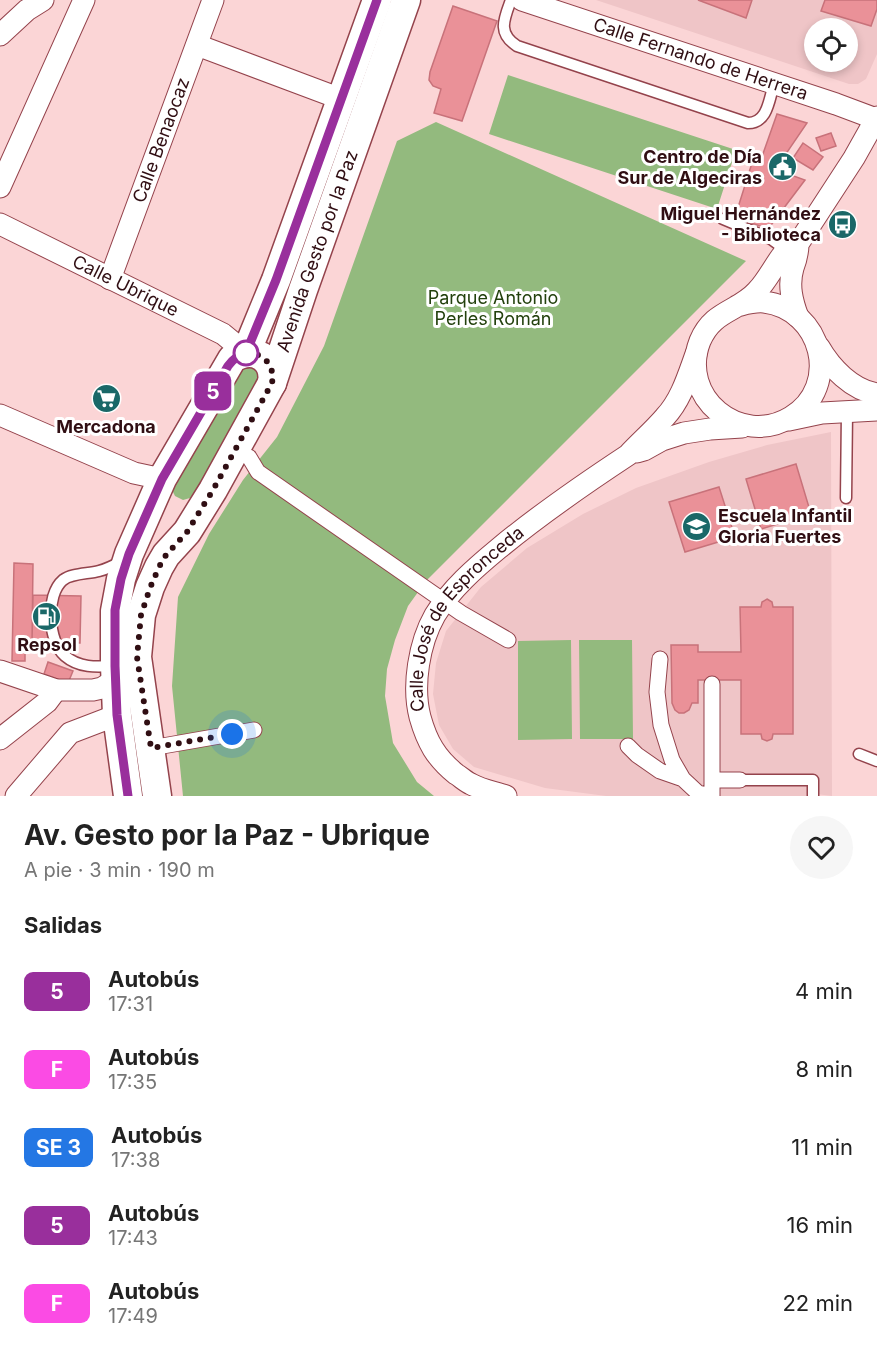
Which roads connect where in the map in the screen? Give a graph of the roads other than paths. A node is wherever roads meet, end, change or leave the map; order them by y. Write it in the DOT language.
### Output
graph roads {
  1 [pos="43,0"];
  2 [pos="84,0"];
  3 [pos="213,0"];
  4 [pos="377,0"];
  5 [pos="406,0"];
  6 [pos="511,0"];
  7 [pos="522,0"];
  8 [pos="0,35"];
  9 [pos="196,45"];
  10 [pos="774,84"];
  11 [pos="341,99"];
  12 [pos="877,118"];
  13 [pos="0,187"];
  14 [pos="723,219"];
  15 [pos="0,224"];
  16 [pos="792,247"];
  17 [pos="110,279"];
  18 [pos="736,306"];
  19 [pos="798,317"];
  20 [pos="814,337"];
  21 [pos="246,353"];
  22 [pos="696,354"];
  23 [pos="272,383"];
  24 [pos="877,394"];
  25 [pos="877,410"];
  26 [pos="847,412"];
  27 [pos="0,415"];
  28 [pos="779,423"];
  29 [pos="753,426"];
  30 [pos="628,455"];
  31 [pos="249,457"];
  32 [pos="162,479"];
  33 [pos="846,498"];
  34 [pos="205,500"];
  35 [pos="129,554"];
  36 [pos="444,602"];
  37 [pos="508,640"];
  38 [pos="660,658"];
  39 [pos="0,670"];
  40 [pos="116,671"];
  41 [pos="712,684"];
  42 [pos="56,690"];
  43 [pos="117,715"];
  44 [pos="254,729"];
  45 [pos="0,739"];
  46 [pos="628,746"];
  47 [pos="151,748"];
  48 [pos="859,754"];
  49 [pos="877,761"];
  50 [pos="683,779"];
  51 [pos="712,780"];
  52 [pos="740,780"];
  53 [pos="125,793"];
  54 [pos="16,796"];
  55 [pos="157,796"];
  56 [pos="506,796"];
  57 [pos="712,796"];
  58 [pos="813,796"];
  1 -- 8 [label="street"];
  2 -- 13 [label="street"];
  3 -- 9 [label="street, Calle Benaocaz"];
  4 -- 11 [label="main road, Avenida Gesto por la Paz"];
  5 -- 23 [label="main road, Avenida Gesto por la Paz"];
  6 -- 10 [label="lane"];
  7 -- 10 [label="street, Calle Fernando de Herrera"];
  9 -- 11 [label="street"];
  9 -- 17 [label="street, Calle Benaocaz"];
  10 -- 12 [label="street, Calle Fernando de Herrera"];
  11 -- 21 [label="main road, Avenida Gesto por la Paz"];
  12 -- 16 [label="street"];
  14 -- 16 [label="lane"];
  15 -- 17 [label="street, Calle Ubrique"];
  16 -- 18 [label="street"];
  16 -- 19 [label="street"];
  17 -- 21 [label="street, Calle Ubrique"];
  18 -- 19 [label="street"];
  18 -- 22 [label="street"];
  19 -- 20 [label="street"];
  20 -- 24 [label="street"];
  20 -- 28 [label="street"];
  21 -- 23 [label="main road"];
  21 -- 32 [label="main road, Avenida Gesto por la Paz"];
  22 -- 29 [label="street"];
  22 -- 30 [label="street, Calle José de Espronceda"];
  23 -- 34 [label="main road, Avenida Gesto por la Paz"];
  25 -- 26 [label="street"];
  26 -- 28 [label="street"];
  26 -- 33 [label="lane"];
  27 -- 32 [label="street"];
  28 -- 29 [label="street"];
  29 -- 30 [label="street, Calle José de Espronceda"];
  30 -- 36 [label="street, Calle José de Espronceda"];
  31 -- 36 [label="street"];
  32 -- 34 [label="main road"];
  32 -- 35 [label="main road, Avenida Gesto por la Paz"];
  34 -- 47 [label="main road, Avenida Gesto por la Paz"];
  35 -- 40 [label="main road, Avenida Gesto por la Paz"];
  35 -- 40 [label="lane"];
  36 -- 37 [label="street"];
  36 -- 56 [label="street, Calle José de Espronceda"];
  38 -- 50 [label="street"];
  39 -- 42 [label="street"];
  40 -- 42 [label="street"];
  40 -- 43 [label="main road, Avenida Gesto por la Paz"];
  41 -- 51 [label="street"];
  42 -- 45 [label="street"];
  43 -- 53 [label="main road, Avenida Gesto por la Paz"];
  43 -- 54 [label="street"];
  44 -- 47 [label="street"];
  46 -- 50 [label="street"];
  47 -- 55 [label="main road, Avenida Gesto por la Paz"];
  48 -- 49 [label="lane"];
  50 -- 57 [label="street"];
  51 -- 52 [label="street"];
  51 -- 57 [label="street"];
  52 -- 58 [label="lane"];
}
